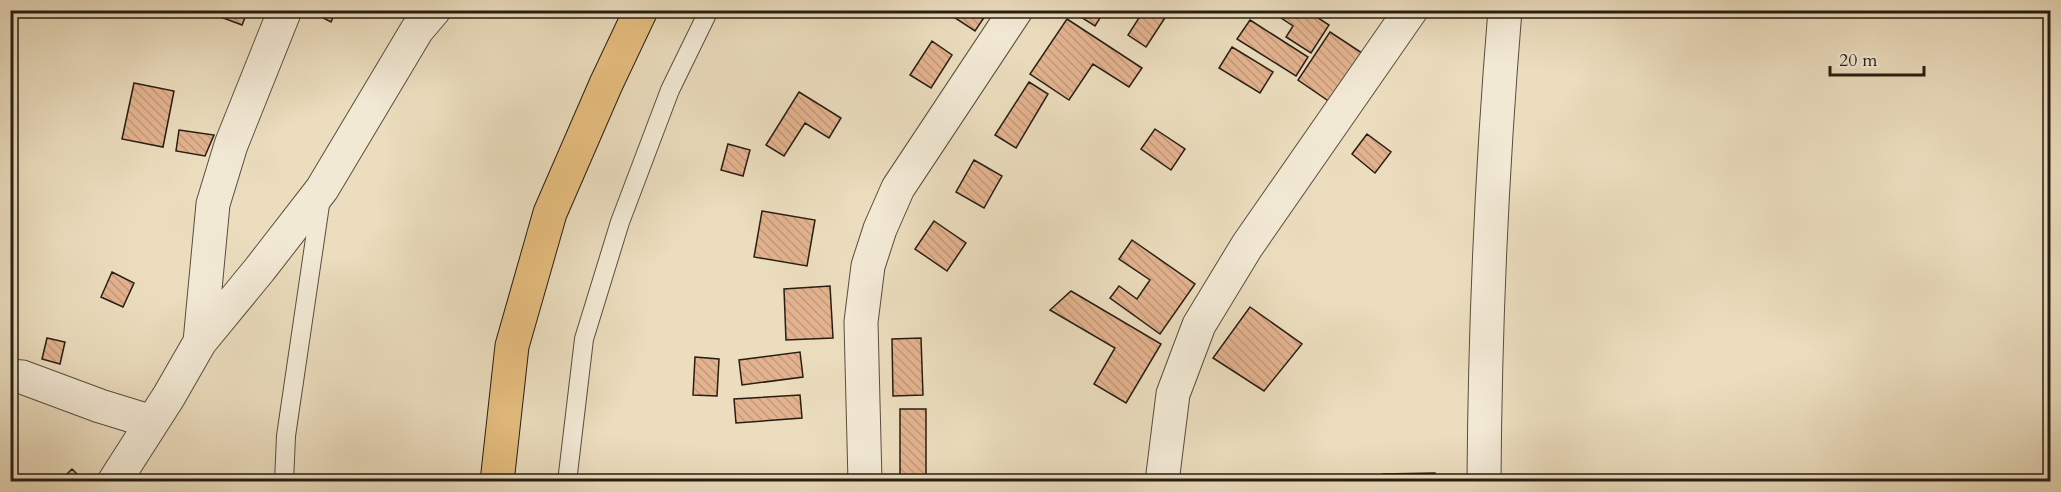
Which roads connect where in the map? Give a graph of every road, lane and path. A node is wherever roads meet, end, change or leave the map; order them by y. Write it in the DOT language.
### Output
graph roads {
  1 [pos="285,10"];
  2 [pos="434,10"];
  3 [pos="641,10"];
  4 [pos="709,10"];
  5 [pos="1016,10"];
  6 [pos="1411,10"];
  7 [pos="1505,10"];
  8 [pos="322,189"];
  9 [pos="200,342"];
  10 [pos="10,375"];
  11 [pos="152,422"];
  12 [pos="114,482"];
  13 [pos="284,482"];
  14 [pos="497,482"];
  15 [pos="567,482"];
  16 [pos="866,482"];
  17 [pos="1162,482"];
  18 [pos="1484,482"];
  1 -- 9 [label="street"];
  2 -- 8 [label="street"];
  3 -- 14 [label="highway"];
  4 -- 15 [label="lane"];
  5 -- 16 [label="street"];
  6 -- 17 [label="street"];
  7 -- 18 [label="street"];
  8 -- 9 [label="street"];
  8 -- 13 [label="lane"];
  9 -- 11 [label="street"];
  10 -- 11 [label="street"];
  11 -- 12 [label="street"];
}
